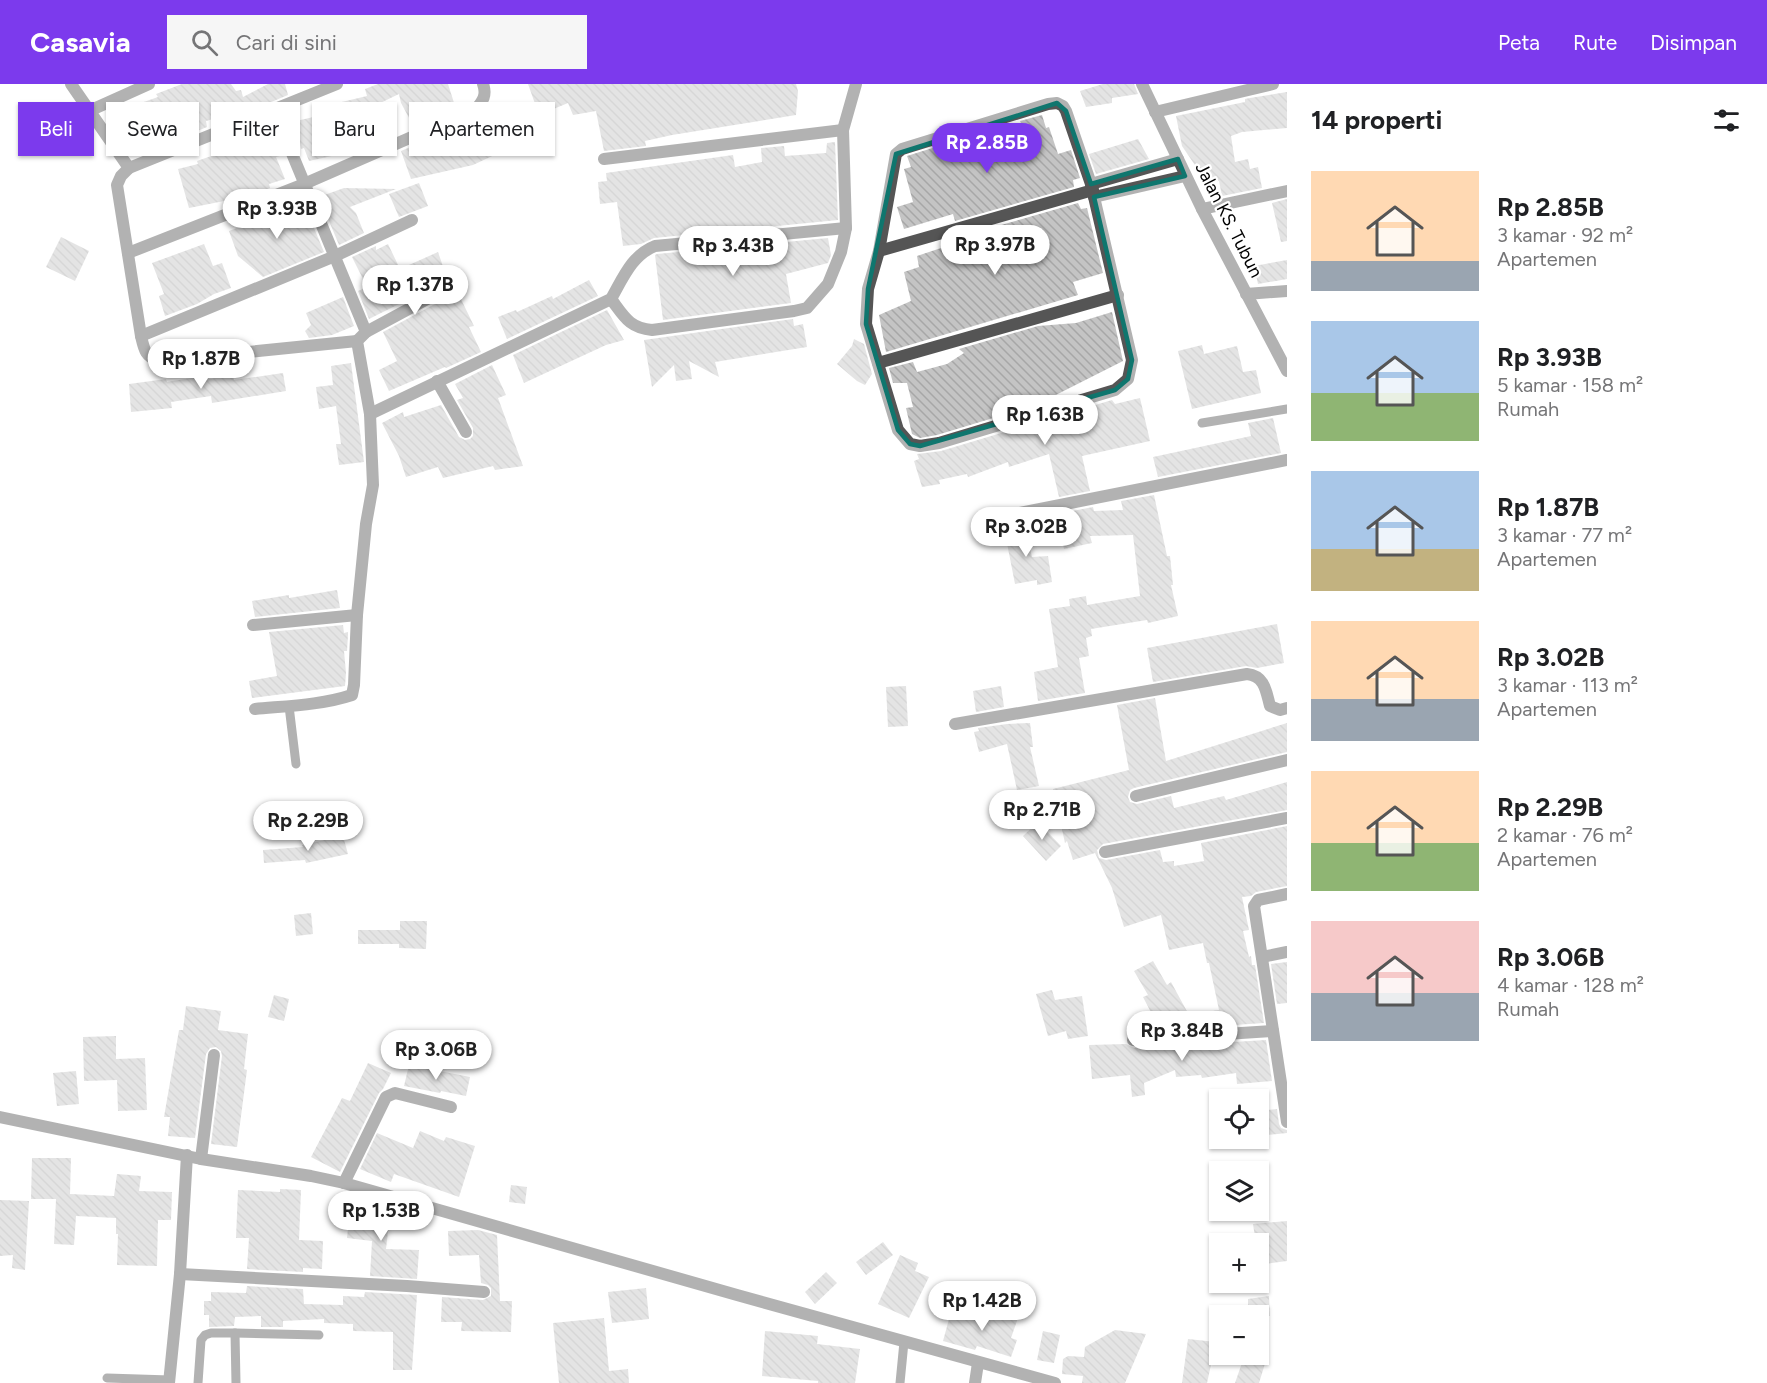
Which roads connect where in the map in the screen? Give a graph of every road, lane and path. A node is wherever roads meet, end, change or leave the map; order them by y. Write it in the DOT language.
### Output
graph roads {
  1 [pos="71,84"];
  2 [pos="149,84"];
  3 [pos="337,84"];
  4 [pos="483,84"];
  5 [pos="856,84"];
  6 [pos="1142,84"];
  7 [pos="1273,84"];
  8 [pos="83,102"];
  9 [pos="293,102"];
  10 [pos="94,109"];
  11 [pos="1155,112"];
  12 [pos="94,118"];
  13 [pos="843,130"];
  14 [pos="211,135"];
  15 [pos="292,156"];
  16 [pos="604,159"];
  17 [pos="1178,159"];
  18 [pos="129,168"];
  19 [pos="1185,176"];
  20 [pos="303,184"];
  21 [pos="1093,190"];
  22 [pos="1287,191"];
  23 [pos="1202,209"];
  24 [pos="412,220"];
  25 [pos="846,228"];
  26 [pos="879,251"];
  27 [pos="128,253"];
  28 [pos="335,256"];
  29 [pos="442,291"];
  30 [pos="1287,291"];
  31 [pos="1246,294"];
  32 [pos="1118,295"];
  33 [pos="611,298"];
  34 [pos="141,336"];
  35 [pos="361,336"];
  36 [pos="878,363"];
  37 [pos="1287,371"];
  38 [pos="437,381"];
  39 [pos="1287,409"];
  40 [pos="370,414"];
  41 [pos="1202,423"];
  42 [pos="466,432"];
  43 [pos="1287,460"];
  44 [pos="1020,513"];
  45 [pos="357,615"];
  46 [pos="253,625"];
  47 [pos="289,706"];
  48 [pos="1287,708"];
  49 [pos="255,709"];
  50 [pos="955,724"];
  51 [pos="1287,760"];
  52 [pos="296,764"];
  53 [pos="1136,796"];
  54 [pos="1287,818"];
  55 [pos="1105,852"];
  56 [pos="1287,894"];
  57 [pos="1287,952"];
  58 [pos="1262,957"];
  59 [pos="1274,1031"];
  60 [pos="1133,1040"];
  61 [pos="1281,1046"];
  62 [pos="214,1055"];
  63 [pos="451,1107"];
  64 [pos="0,1117"];
  65 [pos="1287,1122"];
  66 [pos="187,1155"];
  67 [pos="201,1159"];
  68 [pos="345,1184"];
  69 [pos="180,1274"];
  70 [pos="484,1292"];
  71 [pos="235,1333"];
  72 [pos="319,1335"];
  73 [pos="904,1342"];
  74 [pos="978,1363"];
  75 [pos="107,1378"];
  76 [pos="169,1381"];
  77 [pos="198,1383"];
  78 [pos="236,1383"];
  79 [pos="900,1383"];
  80 [pos="975,1383"];
  81 [pos="1055,1383"];
  1 -- 8 [label="street"];
  2 -- 10 [label="street"];
  3 -- 9 [label="street"];
  4 -- 20 [label="street"];
  5 -- 13 [label="street"];
  6 -- 11 [label="street, Jalan KS. Tubun"];
  7 -- 11 [label="street"];
  11 -- 17 [label="street, Jalan KS. Tubun"];
  12 -- 18 [label="street"];
  13 -- 16 [label="street"];
  13 -- 25 [label="street"];
  14 -- 18 [label="street"];
  15 -- 20 [label="street"];
  17 -- 19 [label="street, Jalan KS. Tubun"];
  17 -- 21 [label="street"];
  18 -- 27 [label="street"];
  19 -- 21 [label="street"];
  19 -- 23 [label="street, Jalan KS. Tubun"];
  20 -- 27 [label="street"];
  20 -- 28 [label="street"];
  21 -- 26 [label="street"];
  21 -- 26 [label="street"];
  21 -- 32 [label="street"];
  22 -- 23 [label="street"];
  23 -- 31 [label="street, Jalan KS. Tubun"];
  24 -- 28 [label="street"];
  25 -- 33 [label="street"];
  25 -- 33 [label="street"];
  26 -- 36 [label="street"];
  27 -- 34 [label="street"];
  28 -- 34 [label="street"];
  28 -- 35 [label="street"];
  29 -- 35 [label="street"];
  30 -- 31 [label="street"];
  31 -- 37 [label="street, Jalan KS. Tubun"];
  32 -- 36 [label="street"];
  32 -- 36 [label="street"];
  33 -- 38 [label="street"];
  34 -- 35 [label="street"];
  35 -- 40 [label="street"];
  38 -- 40 [label="street"];
  38 -- 42 [label="street"];
  39 -- 41 [label="lane"];
  40 -- 45 [label="street"];
  43 -- 44 [label="street"];
  45 -- 46 [label="street"];
  45 -- 47 [label="street"];
  47 -- 49 [label="street"];
  47 -- 52 [label="lane"];
  48 -- 50 [label="street"];
  51 -- 53 [label="street"];
  54 -- 55 [label="street"];
  56 -- 58 [label="street"];
  57 -- 58 [label="street"];
  58 -- 59 [label="street"];
  59 -- 60 [label="street"];
  59 -- 61 [label="street"];
  61 -- 65 [label="street"];
  62 -- 67 [label="street"];
  63 -- 68 [label="street"];
  64 -- 66 [label="street"];
  66 -- 67 [label="street"];
  66 -- 69 [label="street"];
  67 -- 68 [label="street"];
  68 -- 73 [label="street"];
  69 -- 70 [label="street"];
  69 -- 76 [label="street"];
  71 -- 72 [label="lane"];
  71 -- 77 [label="lane"];
  71 -- 78 [label="lane"];
  73 -- 74 [label="street"];
  73 -- 79 [label="lane"];
  74 -- 80 [label="street"];
  74 -- 81 [label="street"];
  75 -- 76 [label="lane"];
}
